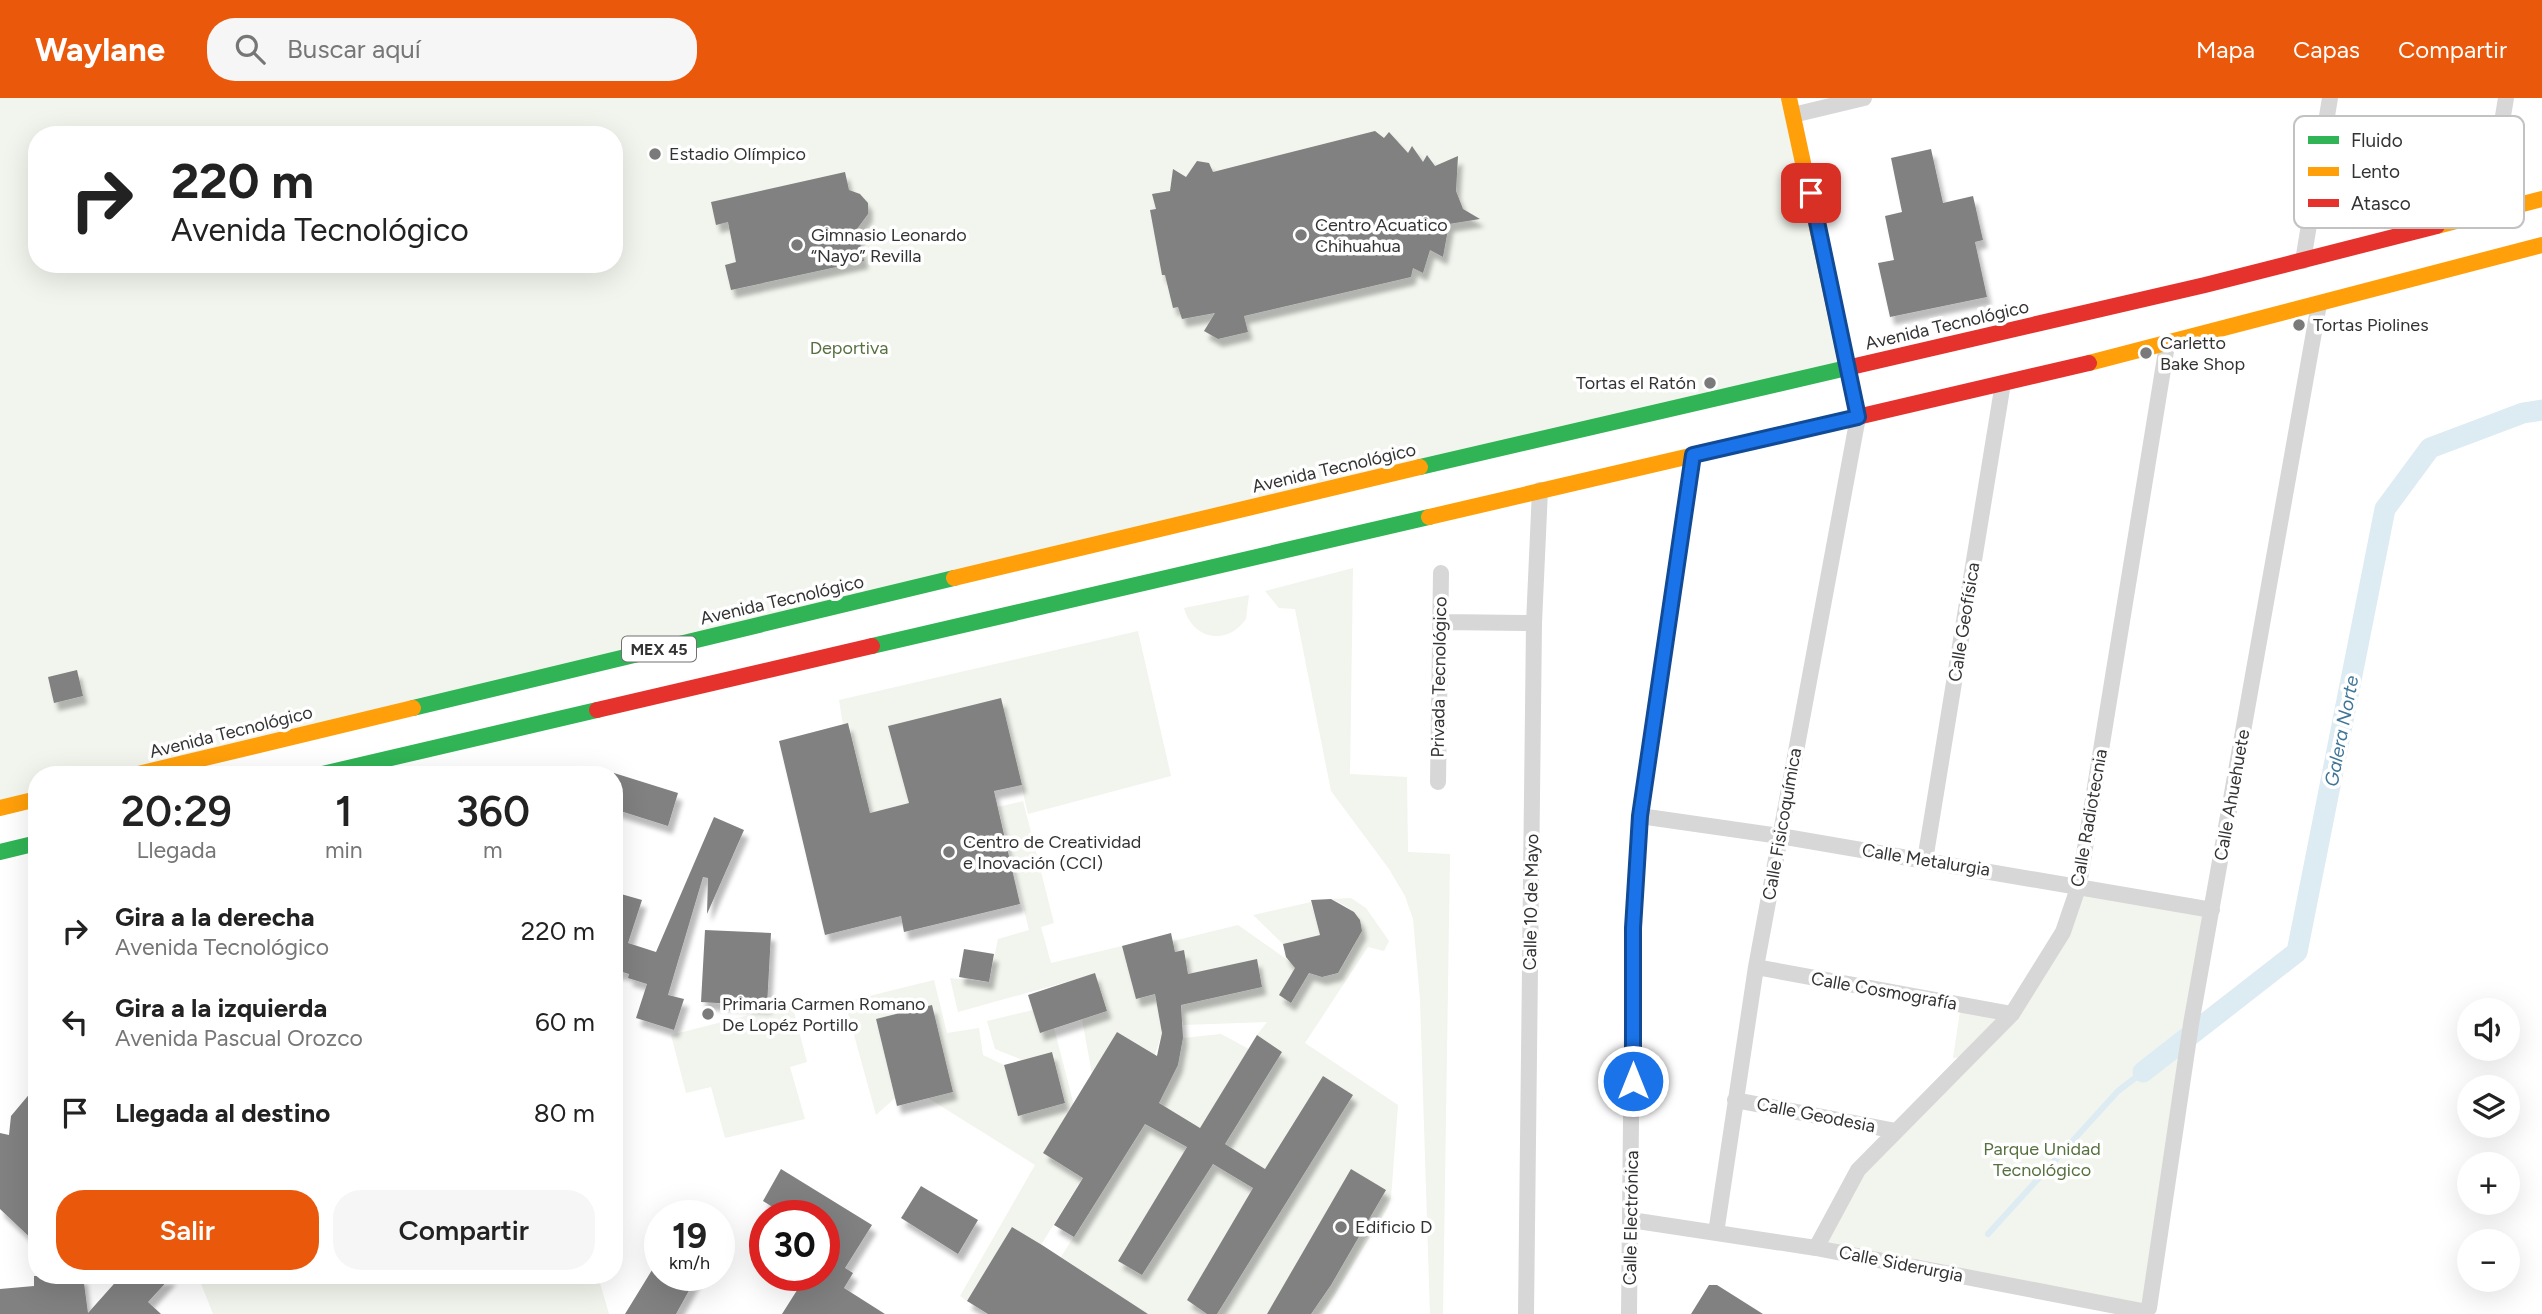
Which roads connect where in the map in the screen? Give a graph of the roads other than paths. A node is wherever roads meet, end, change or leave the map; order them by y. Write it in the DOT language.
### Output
graph roads {
  1 [pos="1789,98"];
  2 [pos="1864,98"];
  3 [pos="2329,98"];
  4 [pos="2506,98"];
  5 [pos="1793,116"];
  6 [pos="2326,116"];
  7 [pos="2503,116"];
  8 [pos="2542,199"];
  9 [pos="2524,203"];
  10 [pos="2308,228"];
  11 [pos="2427,228"];
  12 [pos="2542,245"];
  13 [pos="2303,261"];
  14 [pos="2319,304"];
  15 [pos="2167,345"];
  16 [pos="1848,367"];
  17 [pos="2003,383"];
  18 [pos="1858,417"];
  19 [pos="1693,455"];
  20 [pos="1540,490"];
  21 [pos="1441,573"];
  22 [pos="1441,622"];
  23 [pos="1534,624"];
  24 [pos="172,766"];
  25 [pos="357,766"];
  26 [pos="1438,782"];
  27 [pos="28,801"];
  28 [pos="0,808"];
  29 [pos="1640,816"];
  30 [pos="1780,836"];
  31 [pos="28,845"];
  32 [pos="0,852"];
  33 [pos="1925,860"];
  34 [pos="2079,885"];
  35 [pos="2212,909"];
  36 [pos="1756,967"];
  37 [pos="2012,1014"];
  38 [pos="1735,1100"];
  39 [pos="1896,1131"];
  40 [pos="1631,1220"];
  41 [pos="1716,1233"];
  42 [pos="1816,1248"];
  43 [pos="2153,1288"];
  44 [pos="1526,1314"];
  45 [pos="1629,1314"];
  1 -- 5 [label="main road"];
  2 -- 5 [label="street"];
  3 -- 6 [label="street"];
  4 -- 7 [label="street"];
  5 -- 16 [label="main road"];
  8 -- 9 [label="main road, Avenida Tecnológico / MEX 45"];
  10 -- 13 [label="street"];
  11 -- 13 [label="main road, Avenida Tecnológico / MEX 45"];
  12 -- 14 [label="main road, MEX 45"];
  13 -- 16 [label="main road, Avenida Tecnológico / MEX 45"];
  14 -- 15 [label="main road, MEX 45"];
  14 -- 35 [label="street, Calle Ahuehuete"];
  15 -- 17 [label="main road, MEX 45"];
  15 -- 34 [label="street, Calle Radiotecnia"];
  16 -- 18 [label="main road"];
  16 -- 24 [label="main road, Avenida Tecnológico / MEX 45"];
  17 -- 18 [label="main road, MEX 45"];
  17 -- 33 [label="street, Calle Geofísica"];
  18 -- 19 [label="main road, MEX 45"];
  18 -- 30 [label="street, Calle Fisicoquímica"];
  19 -- 20 [label="main road, MEX 45"];
  19 -- 29 [label="street, Calle Electrónica"];
  20 -- 23 [label="street, Calle 10 de Mayo"];
  20 -- 25 [label="main road, MEX 45"];
  21 -- 22 [label="street, Privada Tecnológico"];
  22 -- 23 [label="street"];
  22 -- 26 [label="street, Privada Tecnológico"];
  23 -- 44 [label="street, Calle 10 de Mayo"];
  27 -- 28 [label="main road"];
  29 -- 30 [label="street, Calle Metalurgia"];
  29 -- 40 [label="street, Calle Electrónica"];
  30 -- 33 [label="street, Calle Metalurgia"];
  30 -- 36 [label="street, Calle Fisicoquímica"];
  31 -- 32 [label="main road"];
  33 -- 34 [label="street, Calle Metalurgia"];
  34 -- 35 [label="street, Calle Metalurgia"];
  34 -- 37 [label="street, Calle Radiotecnia"];
  35 -- 43 [label="street, Calle Ahuehuete"];
  36 -- 37 [label="street, Calle Cosmografía"];
  36 -- 38 [label="street, Calle Fisicoquímica"];
  37 -- 39 [label="street, Calle Radiotecnia"];
  38 -- 39 [label="street, Calle Geodesia"];
  38 -- 41 [label="street, Calle Fisicoquímica"];
  39 -- 42 [label="street, Calle Radiotecnia"];
  40 -- 41 [label="street, Calle Siderurgia"];
  40 -- 45 [label="street, Calle Electrónica"];
  41 -- 42 [label="street, Calle Siderurgia"];
  42 -- 43 [label="street, Calle Siderurgia"];
}
